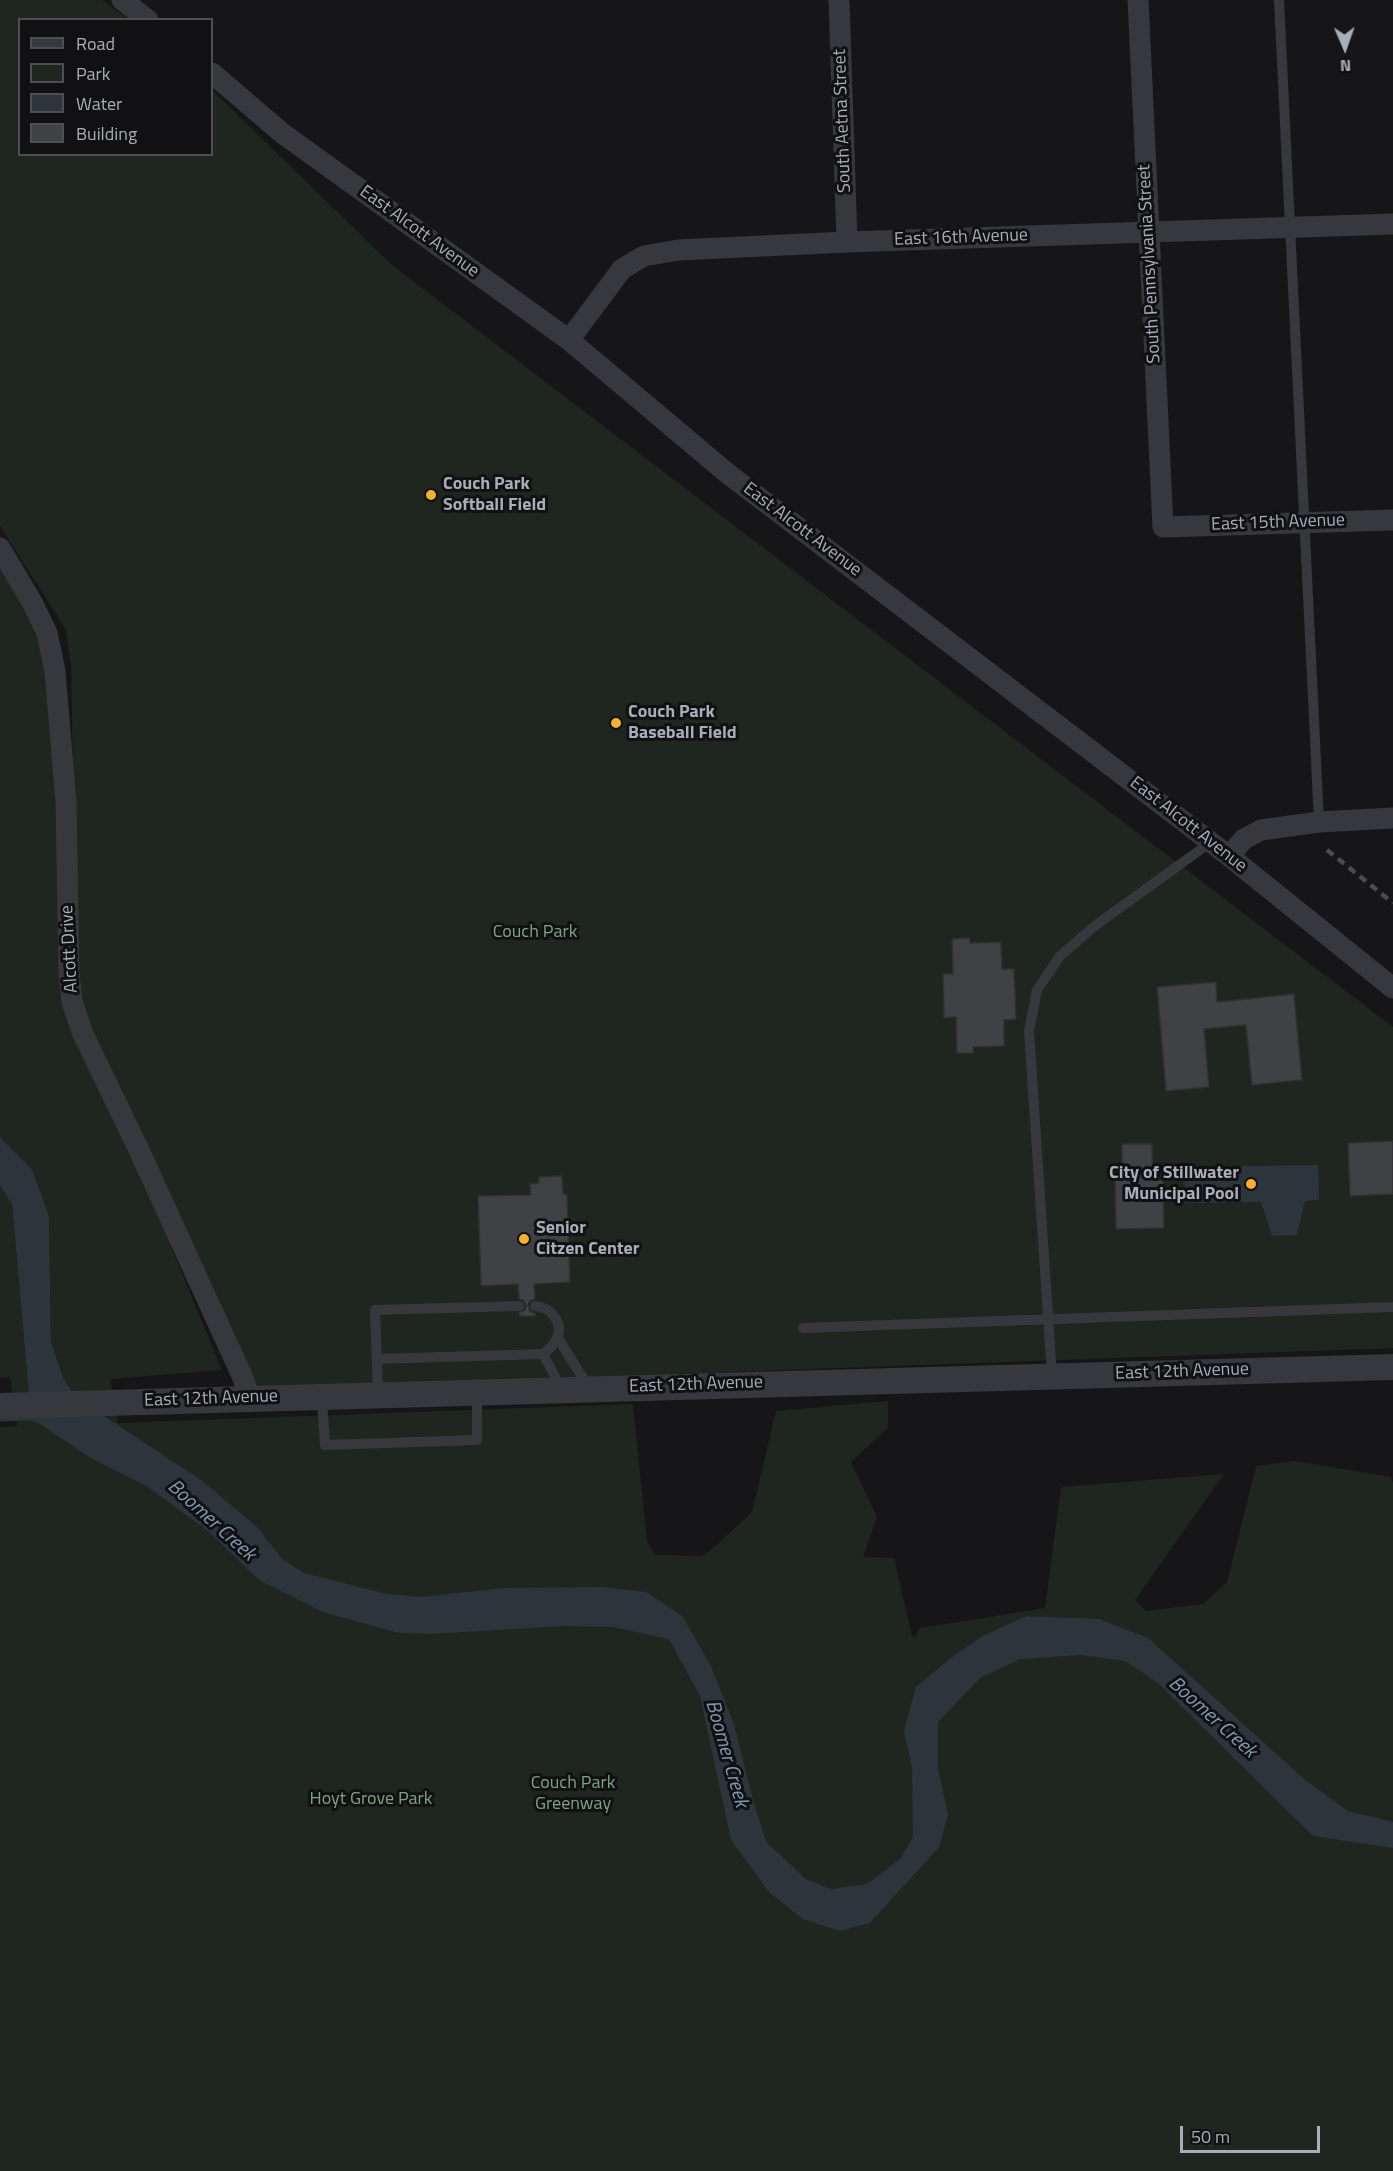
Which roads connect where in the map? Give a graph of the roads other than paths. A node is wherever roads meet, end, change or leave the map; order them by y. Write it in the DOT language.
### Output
graph roads {
  1 [pos="122,0"];
  2 [pos="839,0"];
  3 [pos="1138,0"];
  4 [pos="1279,0"];
  5 [pos="145,18"];
  6 [pos="213,74"];
  7 [pos="1393,224"];
  8 [pos="1290,227"];
  9 [pos="1149,232"];
  10 [pos="847,242"];
  11 [pos="569,340"];
  12 [pos="1393,520"];
  13 [pos="1305,523"];
  14 [pos="1163,527"];
  15 [pos="0,548"];
  16 [pos="1393,818"];
  17 [pos="1319,822"];
  18 [pos="1211,842"];
  19 [pos="1229,856"];
  20 [pos="1393,988"];
  21 [pos="519,1306"];
  22 [pos="535,1306"];
  23 [pos="1393,1307"];
  24 [pos="1047,1320"];
  25 [pos="803,1328"];
  26 [pos="558,1338"];
  27 [pos="543,1354"];
  28 [pos="377,1359"];
  29 [pos="1393,1367"];
  30 [pos="1052,1376"];
  31 [pos="589,1388"];
  32 [pos="561,1389"];
  33 [pos="477,1391"];
  34 [pos="322,1395"];
  35 [pos="378,1395"];
  36 [pos="249,1398"];
  37 [pos="0,1406"];
  1 -- 5 [label="street"];
  2 -- 10 [label="street, South Aetna Street"];
  3 -- 9 [label="street, South Pennsylvania Street"];
  4 -- 8 [label="lane"];
  6 -- 11 [label="street, East Alcott Avenue"];
  7 -- 8 [label="street, East 16th Avenue"];
  8 -- 9 [label="street, East 16th Avenue"];
  8 -- 13 [label="lane"];
  9 -- 10 [label="street, East 16th Avenue"];
  9 -- 14 [label="street, South Pennsylvania Street"];
  10 -- 11 [label="street, East 16th Avenue"];
  11 -- 18 [label="street, East Alcott Avenue"];
  12 -- 13 [label="street, East 15th Avenue"];
  13 -- 14 [label="street, East 15th Avenue"];
  13 -- 17 [label="lane"];
  15 -- 36 [label="street, Alcott Drive"];
  16 -- 17 [label="street"];
  17 -- 19 [label="street"];
  18 -- 19 [label="street, East Alcott Avenue"];
  18 -- 24 [label="lane"];
  19 -- 20 [label="street, East Alcott Avenue"];
  21 -- 28 [label="lane"];
  22 -- 26 [label="lane"];
  23 -- 24 [label="lane"];
  24 -- 25 [label="lane"];
  24 -- 30 [label="lane"];
  26 -- 27 [label="lane"];
  26 -- 31 [label="lane"];
  27 -- 28 [label="lane"];
  27 -- 32 [label="lane"];
  28 -- 35 [label="lane"];
  29 -- 30 [label="street, East 12th Avenue"];
  30 -- 31 [label="street, East 12th Avenue"];
  31 -- 32 [label="street, East 12th Avenue"];
  32 -- 33 [label="street, East 12th Avenue"];
  33 -- 34 [label="lane"];
  33 -- 35 [label="street, East 12th Avenue"];
  34 -- 35 [label="street, East 12th Avenue"];
  34 -- 36 [label="street, East 12th Avenue"];
  36 -- 37 [label="street, East 12th Avenue"];
}
